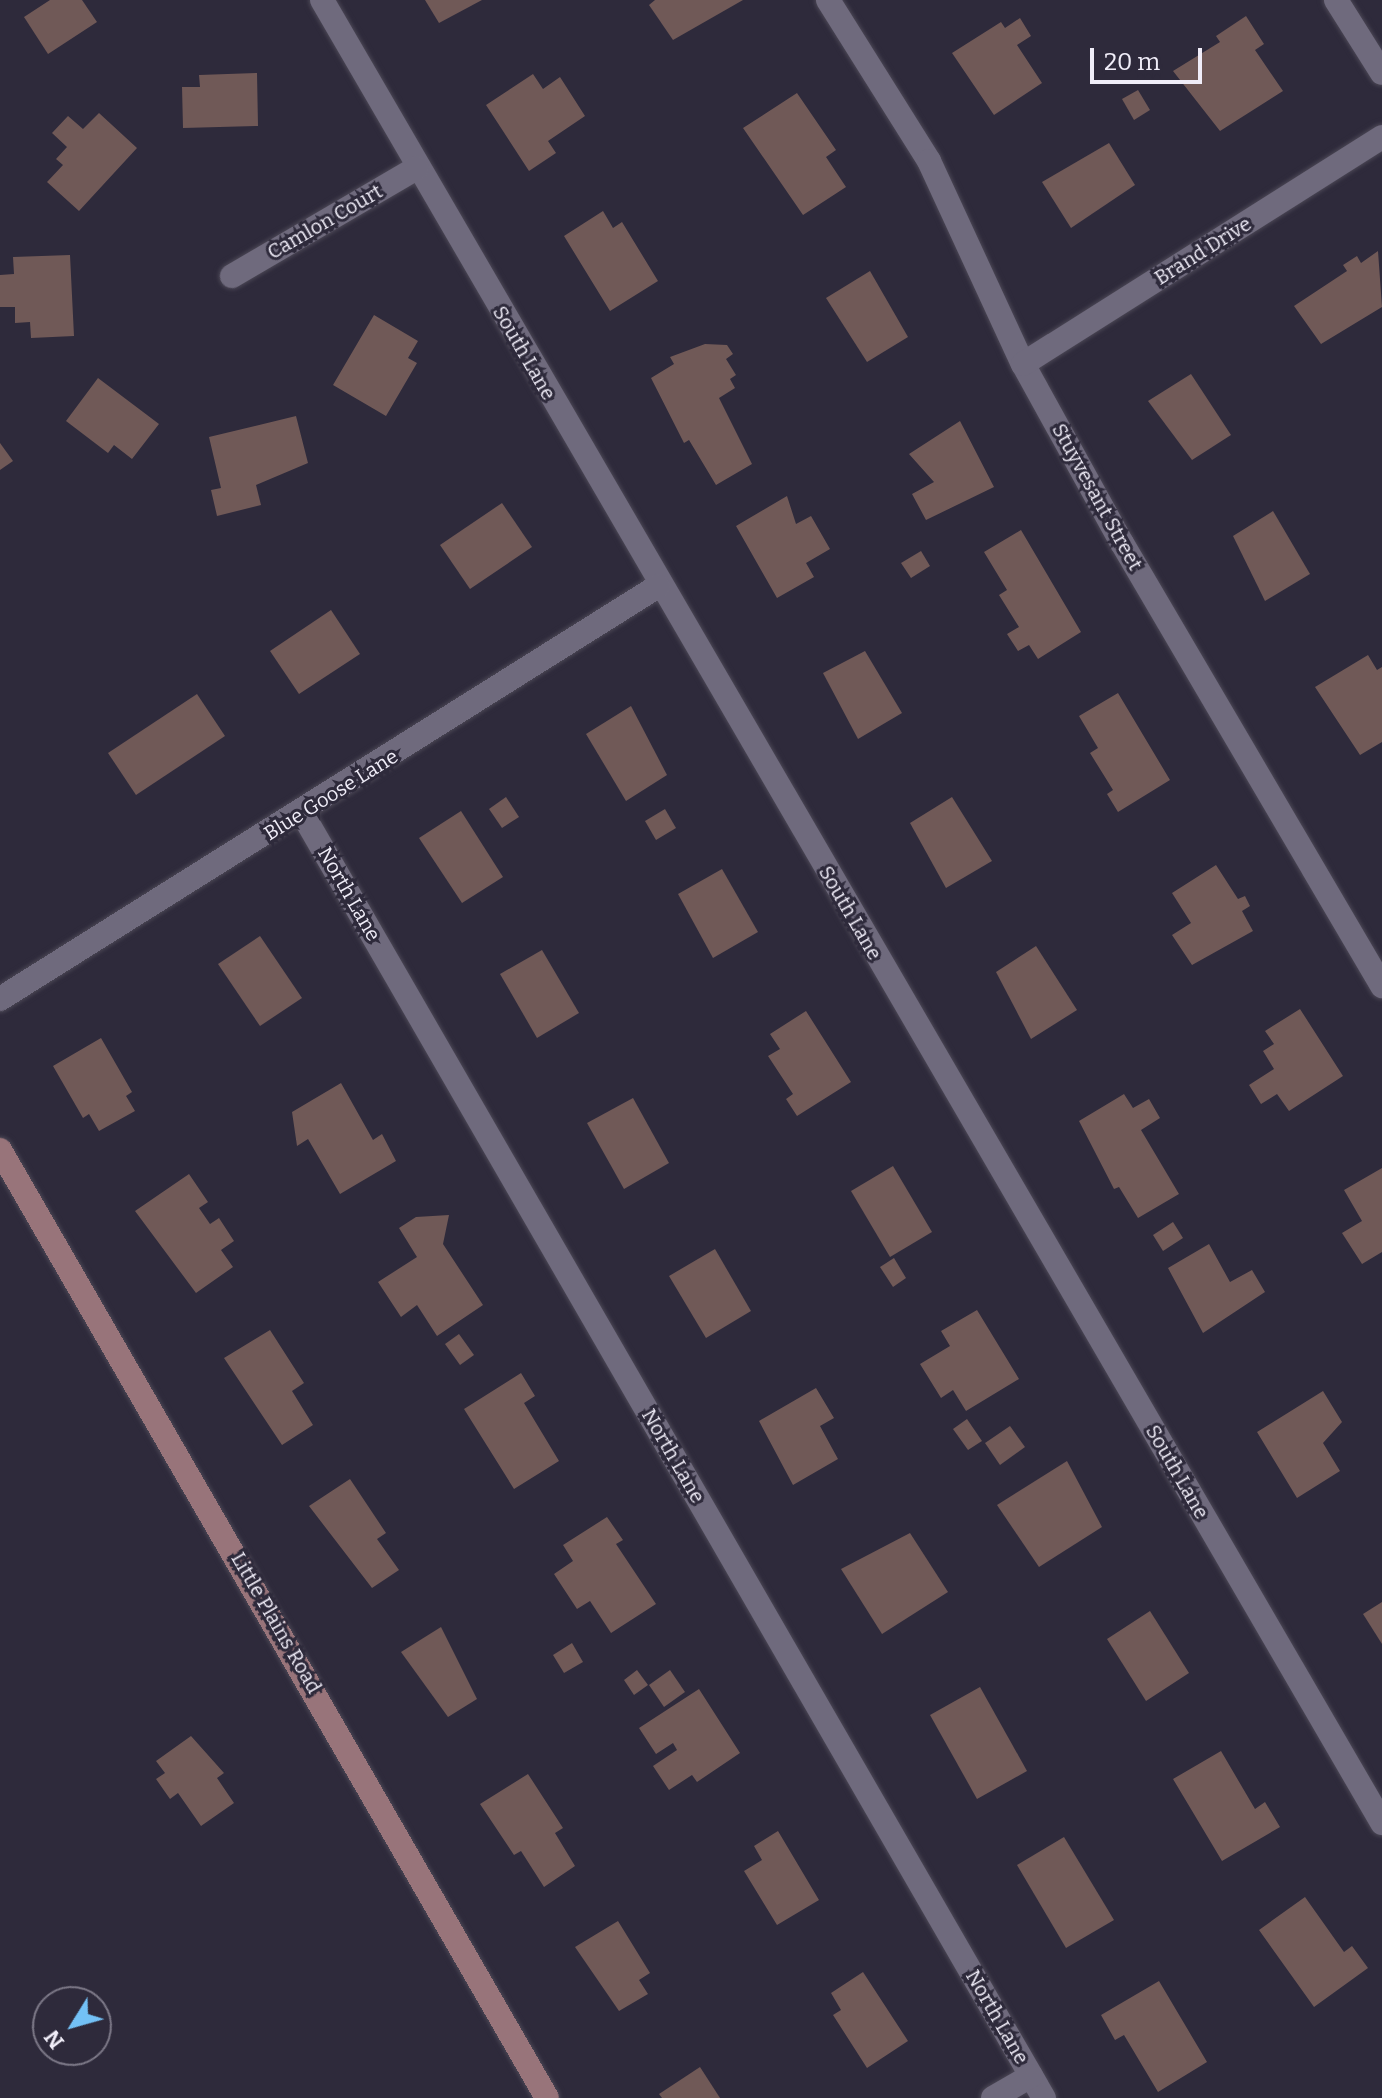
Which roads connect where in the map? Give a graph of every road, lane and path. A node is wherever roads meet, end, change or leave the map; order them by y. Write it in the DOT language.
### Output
graph roads {
  1 [pos="322,0"];
  2 [pos="828,0"];
  3 [pos="1336,0"];
  4 [pos="1382,73"];
  5 [pos="1382,137"];
  6 [pos="417,168"];
  7 [pos="232,276"];
  8 [pos="1023,364"];
  9 [pos="658,586"];
  10 [pos="302,813"];
  11 [pos="1382,986"];
  12 [pos="0,999"];
  13 [pos="0,1150"];
  14 [pos="1382,1823"];
  15 [pos="1031,2076"];
  16 [pos="547,2098"];
  17 [pos="993,2098"];
  18 [pos="1044,2098"];
  1 -- 6 [label="street, South Lane"];
  2 -- 8 [label="street, Stuyvesant Street"];
  3 -- 4 [label="street"];
  5 -- 8 [label="street, Brand Drive"];
  6 -- 7 [label="street, Camlon Court"];
  6 -- 9 [label="street, South Lane"];
  8 -- 11 [label="street, Stuyvesant Street"];
  9 -- 10 [label="street, Blue Goose Lane"];
  9 -- 14 [label="street, South Lane"];
  10 -- 12 [label="street, Blue Goose Lane"];
  10 -- 15 [label="street, North Lane"];
  13 -- 16 [label="street, Little Plains Road"];
  15 -- 17 [label="street"];
  15 -- 18 [label="street, North Lane"];
}
